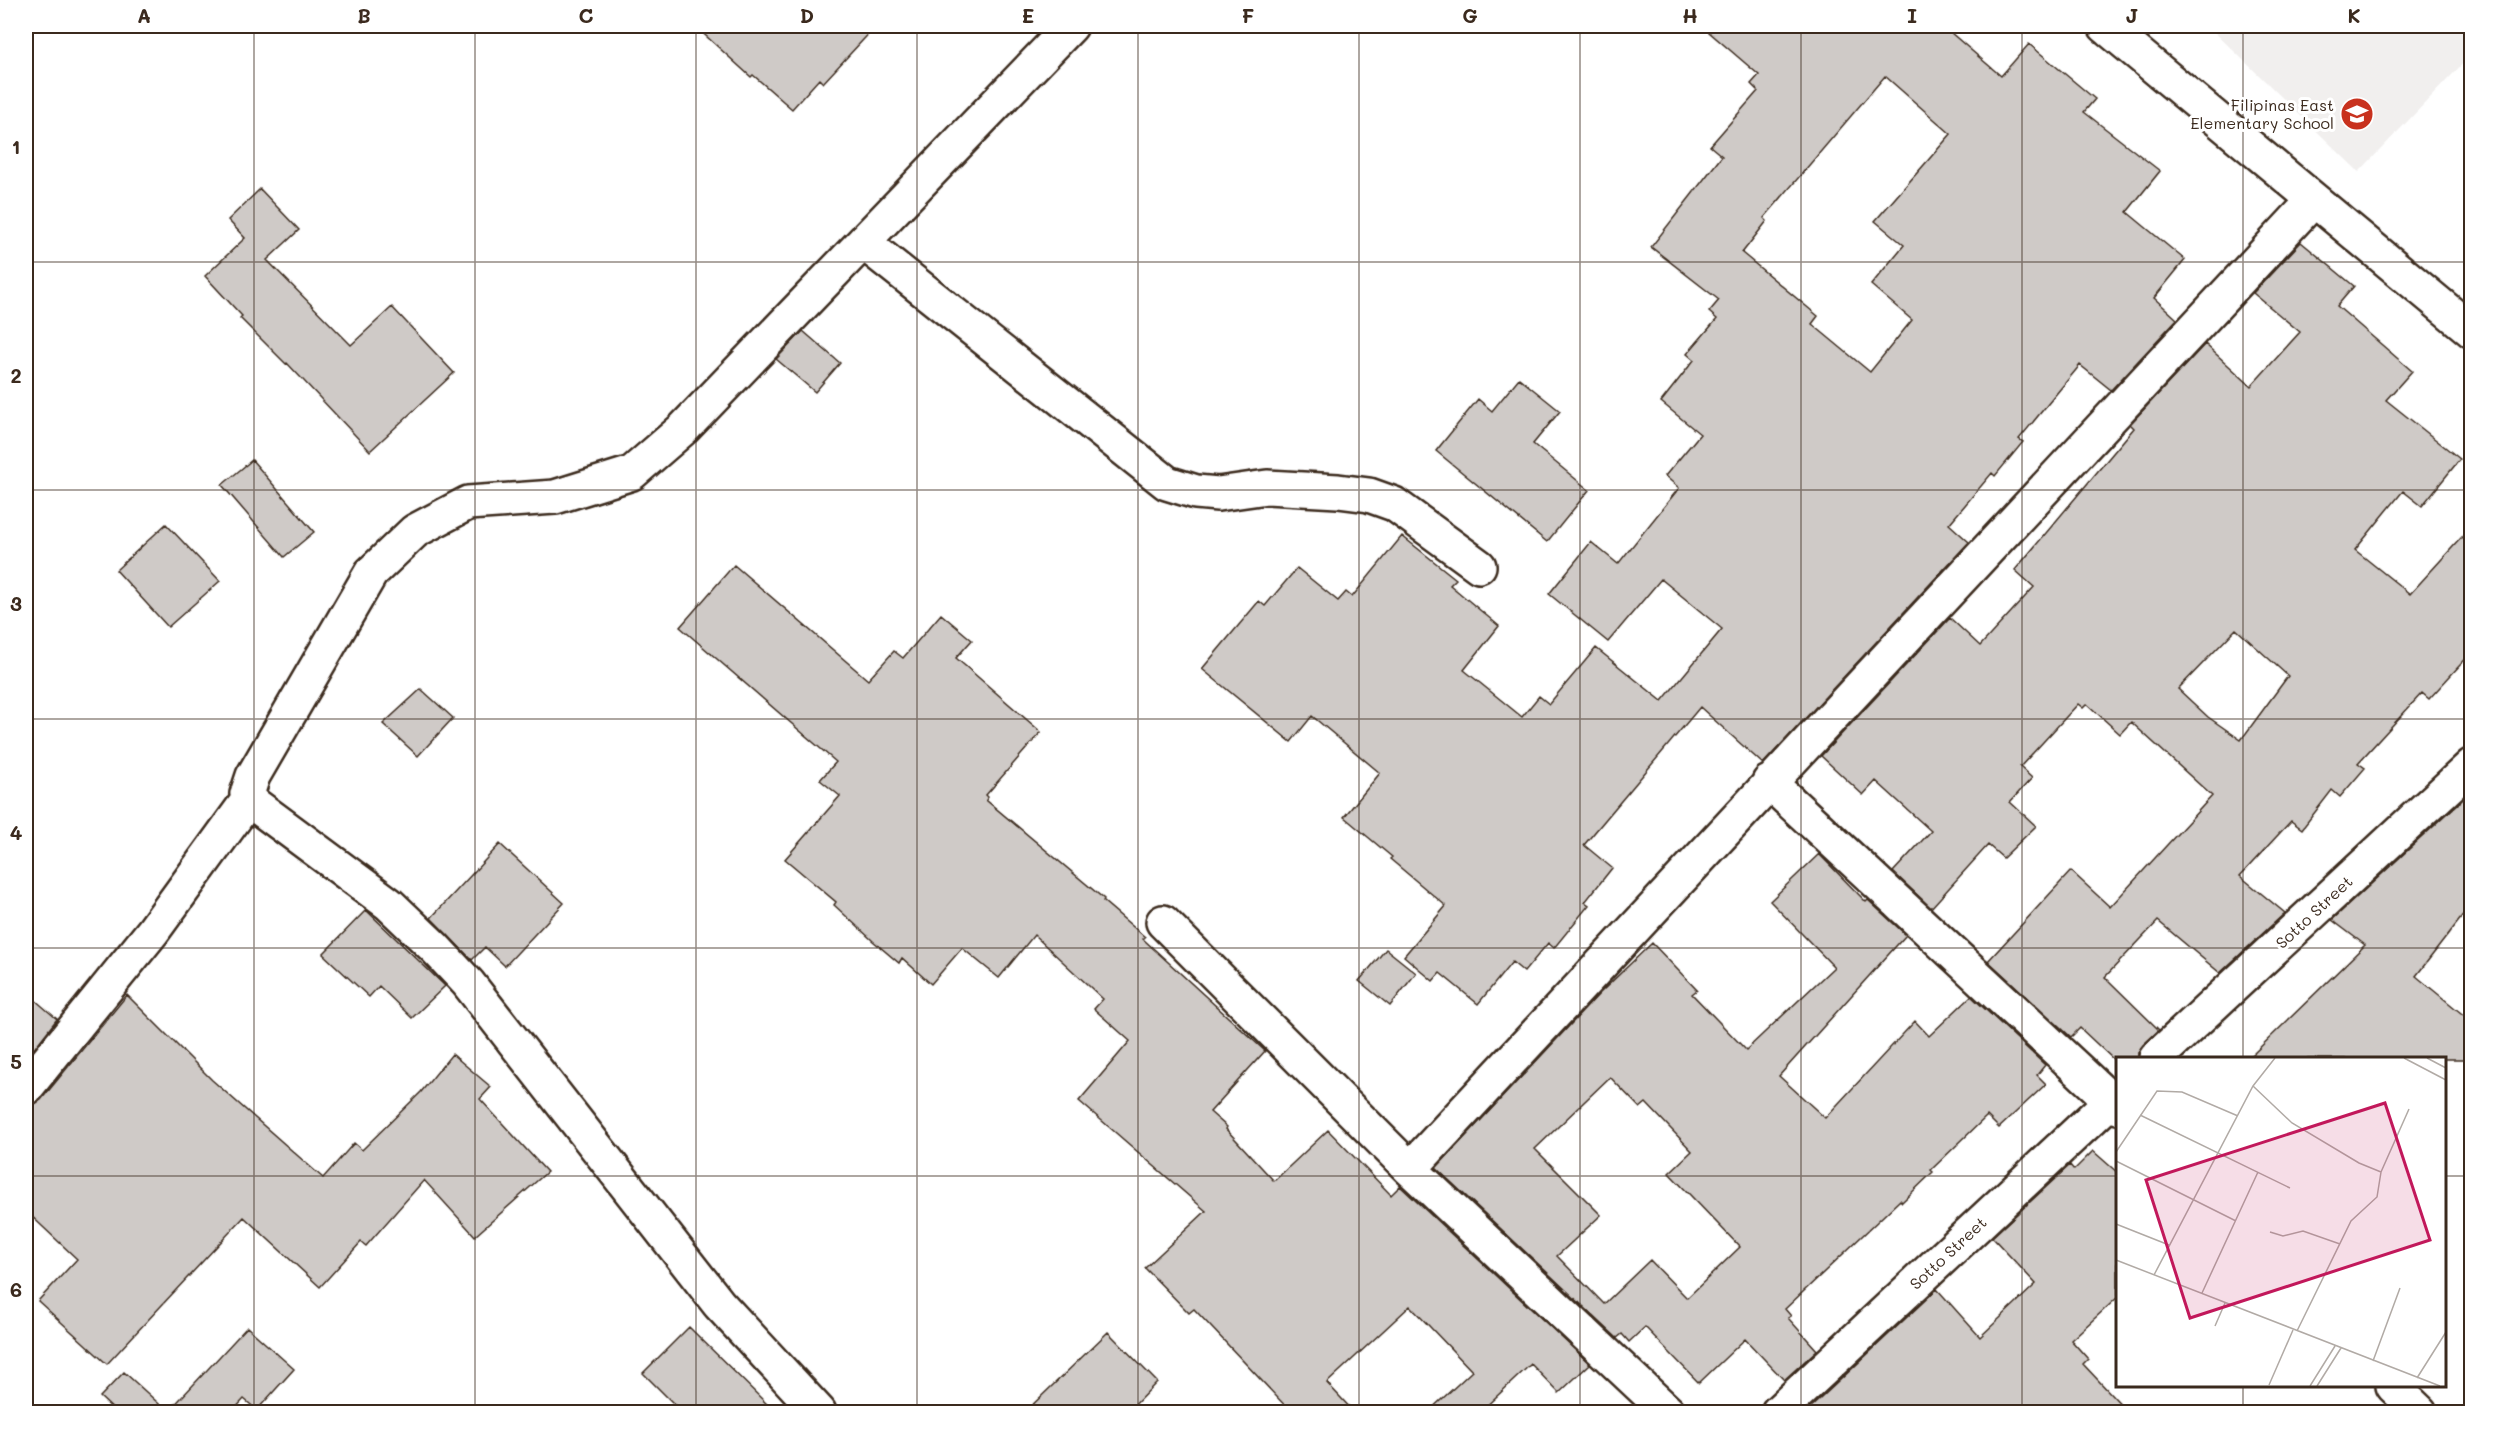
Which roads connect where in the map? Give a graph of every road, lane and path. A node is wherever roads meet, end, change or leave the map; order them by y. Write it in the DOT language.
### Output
graph roads {
  1 [pos="1071,26"];
  2 [pos="2118,29"];
  3 [pos="2313,201"];
  4 [pos="863,242"];
  5 [pos="2472,331"];
  6 [pos="1479,566"];
  7 [pos="2472,765"];
  8 [pos="1769,782"];
  9 [pos="249,799"];
  10 [pos="1163,922"];
  11 [pos="2158,1057"];
  12 [pos="26,1088"];
  13 [pos="2115,1101"];
  14 [pos="1410,1169"];
  15 [pos="2394,1387"];
  16 [pos="819,1413"];
  17 [pos="1668,1413"];
  18 [pos="1778,1413"];
  19 [pos="2420,1413"];
  1 -- 4 [label="street"];
  2 -- 3 [label="street"];
  3 -- 5 [label="street"];
  3 -- 8 [label="street"];
  4 -- 6 [label="street"];
  4 -- 9 [label="street"];
  7 -- 11 [label="street, Sotto Street"];
  8 -- 13 [label="street"];
  8 -- 14 [label="street"];
  9 -- 12 [label="street"];
  9 -- 16 [label="street"];
  10 -- 14 [label="street"];
  13 -- 18 [label="street, Sotto Street"];
  14 -- 17 [label="street"];
  15 -- 19 [label="street"];
}
